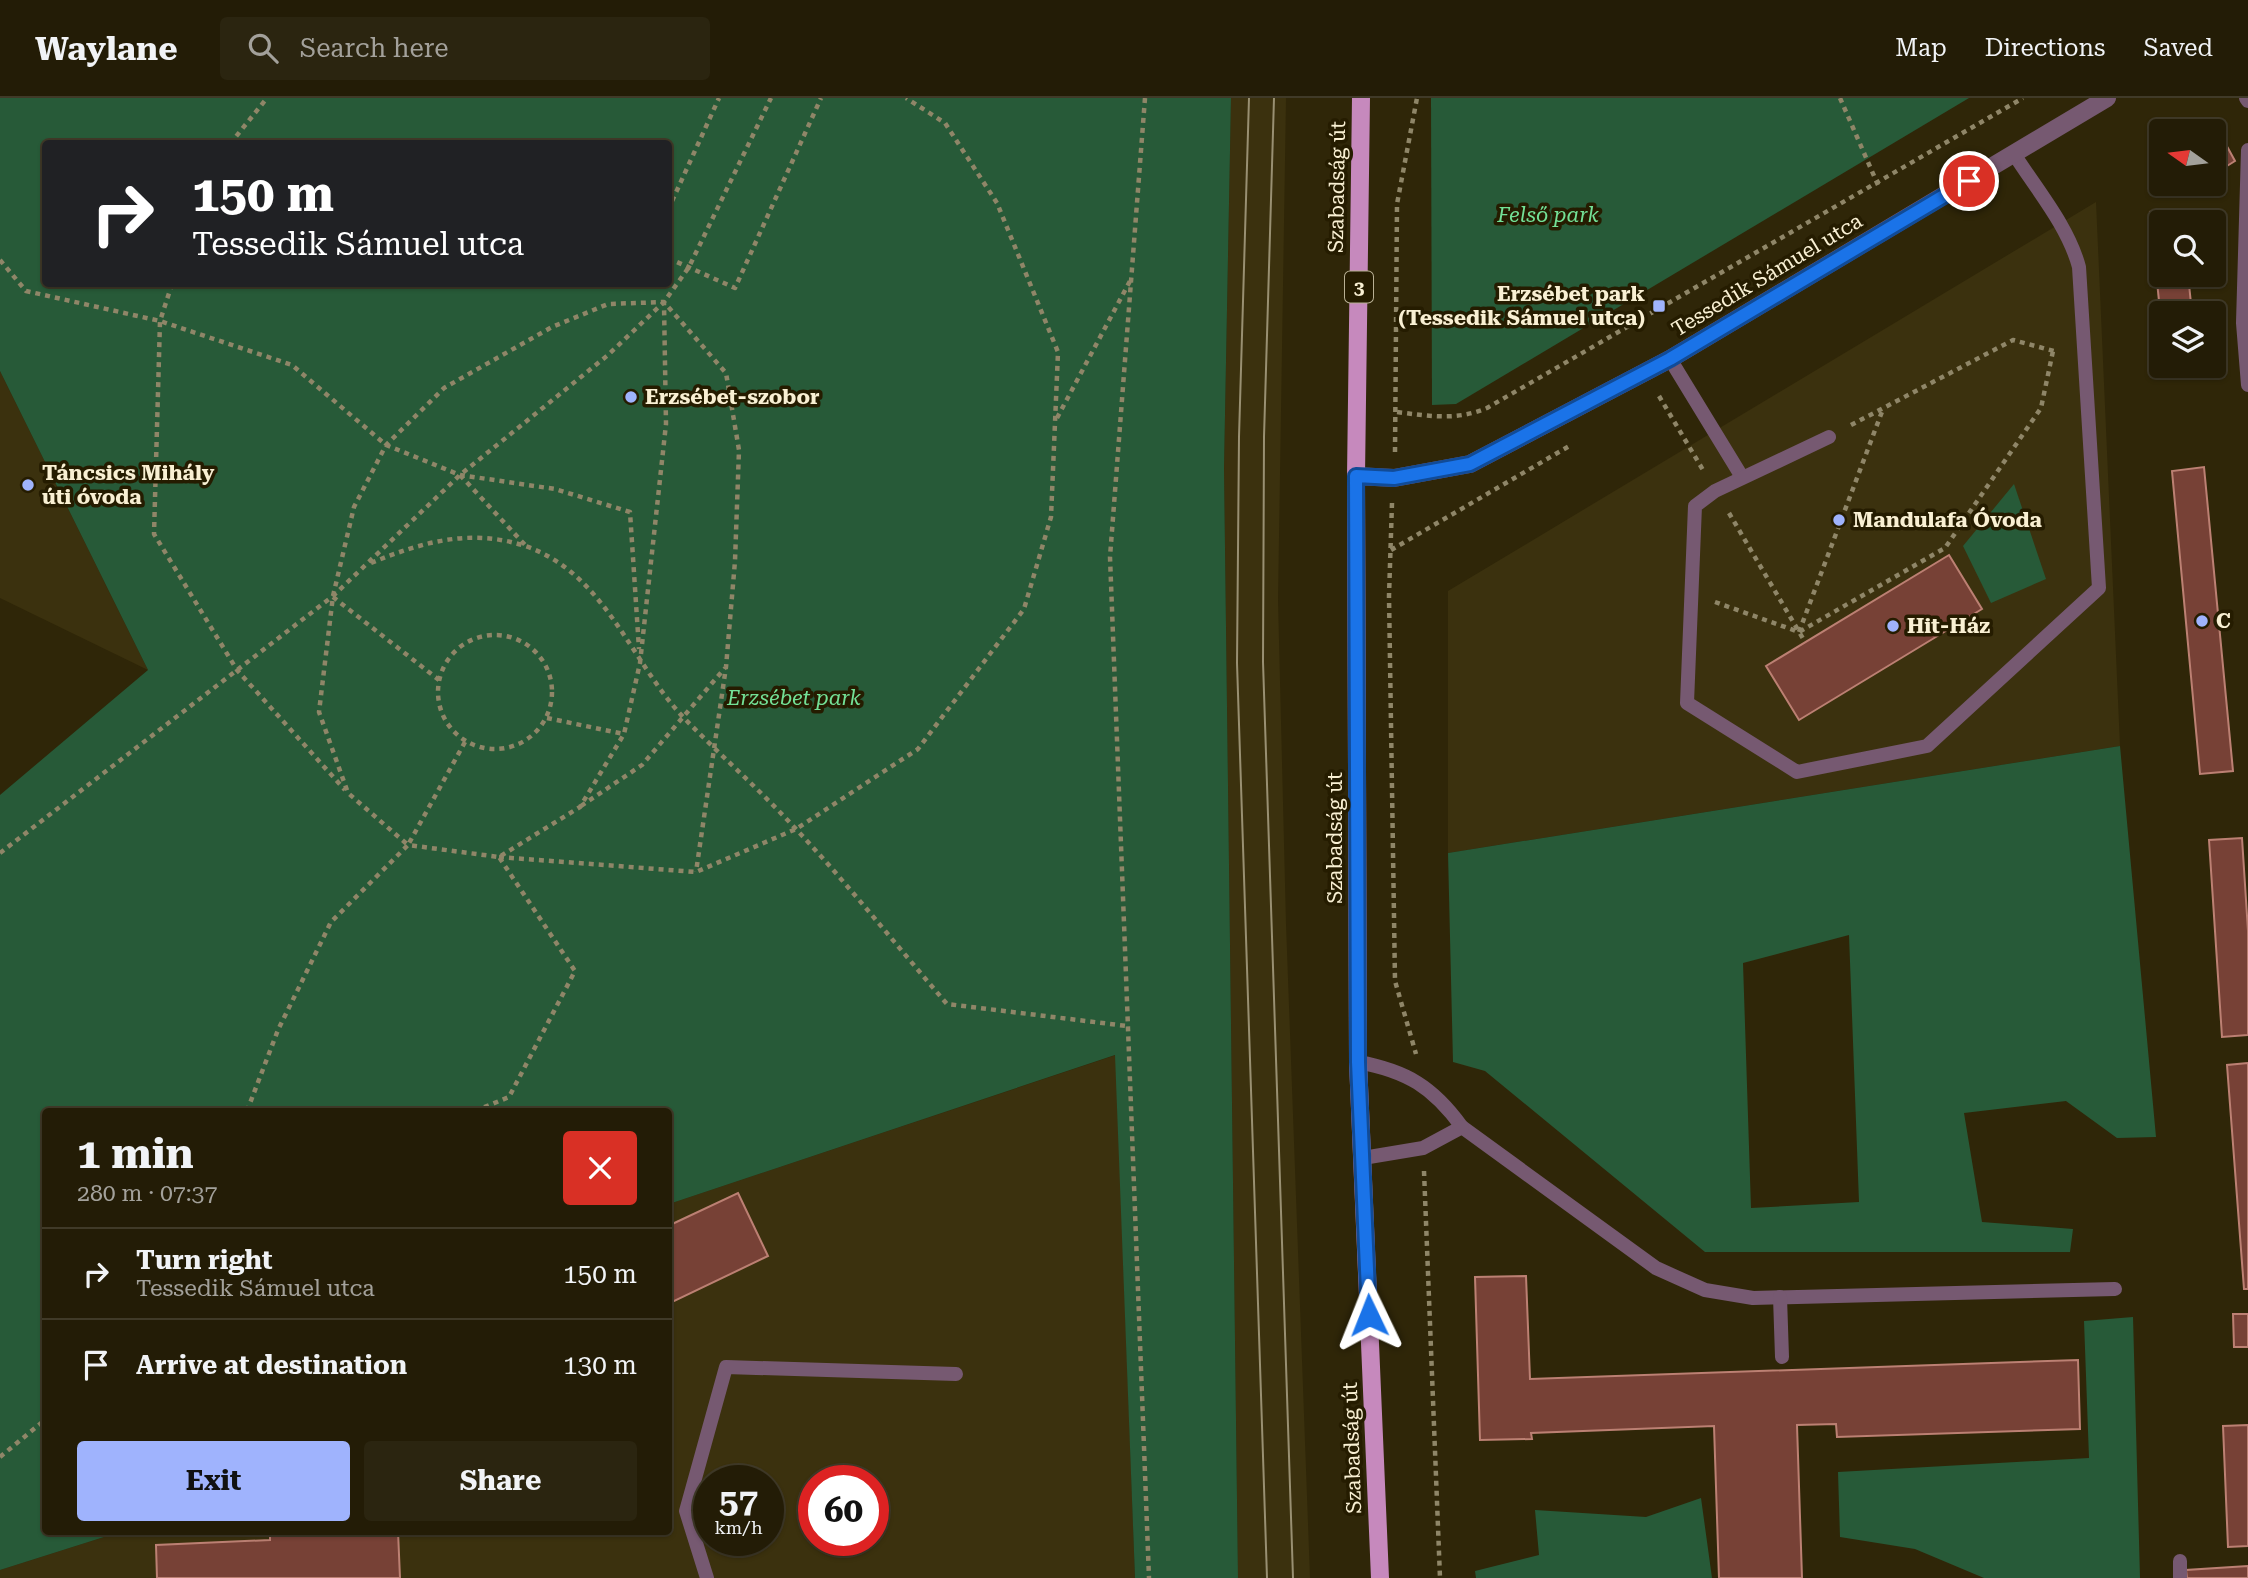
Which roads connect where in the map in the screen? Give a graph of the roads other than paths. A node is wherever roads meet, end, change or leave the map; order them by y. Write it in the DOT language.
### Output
graph roads {
  1 [pos="1361,98"];
  2 [pos="2107,98"];
  3 [pos="2248,150"];
  4 [pos="2014,154"];
  5 [pos="2247,181"];
  6 [pos="2245,322"];
  7 [pos="1670,359"];
  8 [pos="2248,385"];
  9 [pos="1829,437"];
  10 [pos="1356,476"];
  11 [pos="1742,477"];
  12 [pos="1358,1062"];
  13 [pos="1462,1127"];
  14 [pos="1363,1158"];
  15 [pos="2115,1289"];
  16 [pos="1780,1297"];
  17 [pos="1782,1357"];
  18 [pos="956,1374"];
  19 [pos="2180,1561"];
  20 [pos="707,1578"];
  21 [pos="1380,1578"];
  22 [pos="2180,1578"];
  1 -- 10 [label="main road, Szabadság út / 3"];
  2 -- 4 [label="street, Tessedik Sámuel utca"];
  3 -- 5 [label="lane"];
  4 -- 7 [label="street, Tessedik Sámuel utca"];
  4 -- 11 [label="lane"];
  5 -- 6 [label="lane"];
  6 -- 8 [label="lane"];
  7 -- 10 [label="street, Tessedik Sámuel utca"];
  7 -- 11 [label="lane"];
  9 -- 11 [label="lane"];
  10 -- 12 [label="main road, Szabadság út / 3"];
  12 -- 13 [label="lane"];
  12 -- 14 [label="main road, Szabadság út / 3"];
  13 -- 14 [label="lane"];
  13 -- 16 [label="lane"];
  14 -- 21 [label="main road, Szabadság út / 3"];
  15 -- 16 [label="lane"];
  16 -- 17 [label="lane"];
  18 -- 20 [label="lane"];
  19 -- 22 [label="lane"];
}
